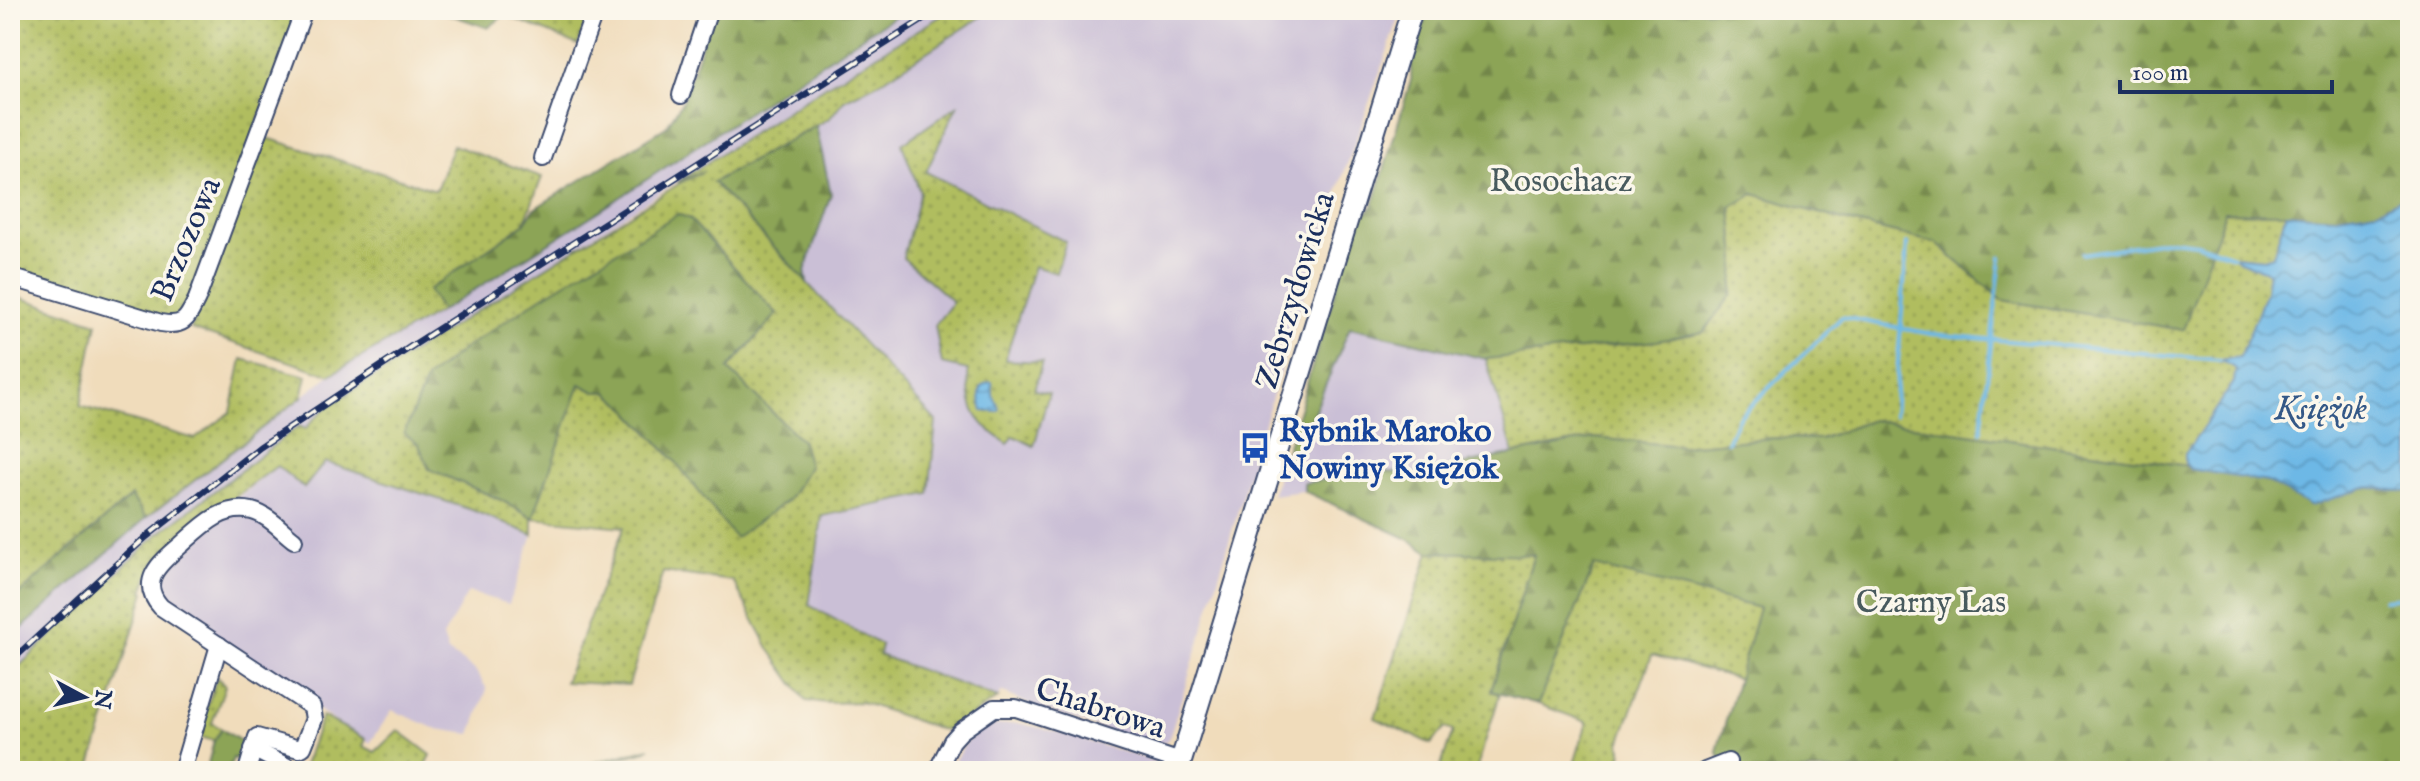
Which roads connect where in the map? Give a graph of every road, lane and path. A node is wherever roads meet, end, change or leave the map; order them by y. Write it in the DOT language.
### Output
graph roads {
  1 [pos="304,10"];
  2 [pos="595,10"];
  3 [pos="709,10"];
  4 [pos="1412,10"];
  5 [pos="681,95"];
  6 [pos="543,158"];
  7 [pos="10,277"];
  8 [pos="294,540"];
  9 [pos="219,645"];
  10 [pos="253,749"];
  11 [pos="1728,762"];
  12 [pos="1180,766"];
  13 [pos="182,771"];
  14 [pos="247,771"];
  15 [pos="285,771"];
  16 [pos="937,771"];
  17 [pos="1705,771"];
  1 -- 7 [label="street, Brzozowa"];
  2 -- 6 [label="street"];
  3 -- 5 [label="street"];
  4 -- 12 [label="street, Zebrzydowicka"];
  8 -- 9 [label="street"];
  9 -- 10 [label="street"];
  9 -- 13 [label="street"];
  10 -- 14 [label="street"];
  10 -- 15 [label="street"];
  11 -- 17 [label="street"];
  12 -- 16 [label="street, Chabrowa"];
}
